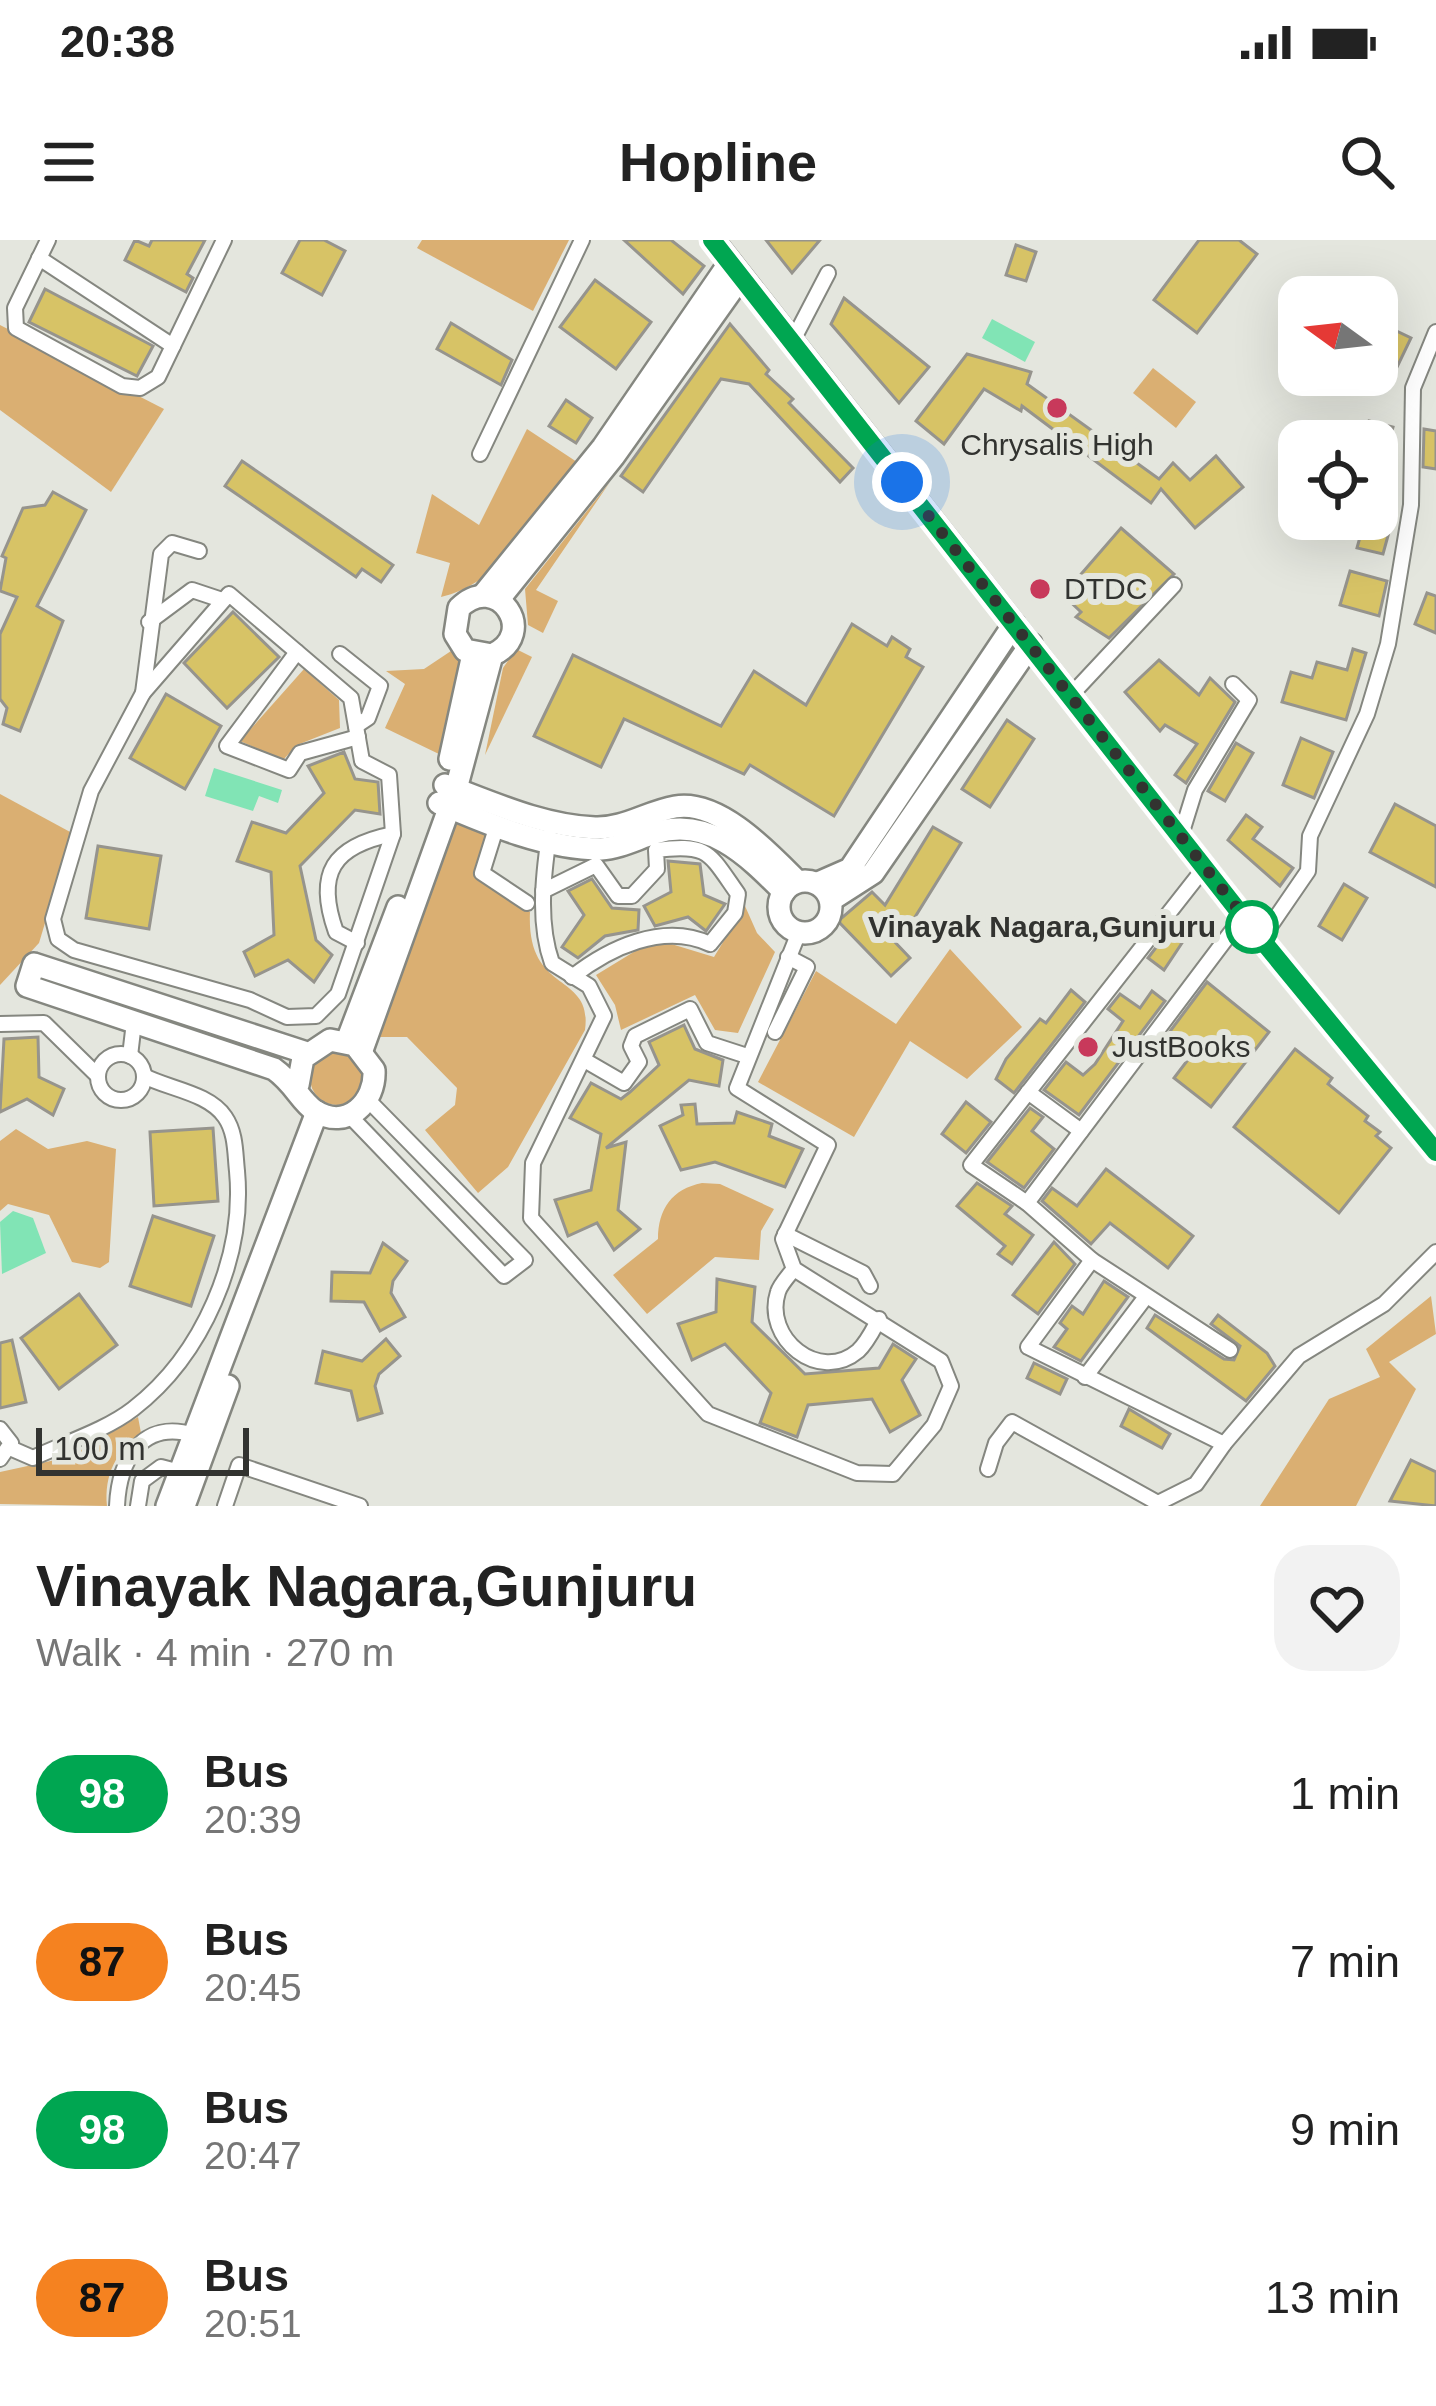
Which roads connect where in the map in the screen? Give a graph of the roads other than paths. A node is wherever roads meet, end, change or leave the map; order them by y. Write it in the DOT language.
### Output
graph roads {
  1 [pos="48,240"];
  2 [pos="224,240"];
  3 [pos="582,240"];
  4 [pos="712,240"];
  5 [pos="39,258"];
  6 [pos="735,269"];
  7 [pos="828,273"];
  8 [pos="1436,332"];
  9 [pos="791,344"];
  10 [pos="173,346"];
  11 [pos="481,454"];
  12 [pos="199,551"];
  13 [pos="1174,585"];
  14 [pos="491,597"];
  15 [pos="219,599"];
  16 [pos="149,622"];
  17 [pos="1014,624"];
  18 [pos="1031,644"];
  19 [pos="297,652"];
  20 [pos="340,654"];
  21 [pos="482,655"];
  22 [pos="1232,684"];
  23 [pos="143,693"];
  24 [pos="1072,694"];
  25 [pos="977,703"];
  26 [pos="357,731"];
  27 [pos="447,796"];
  28 [pos="497,826"];
  29 [pos="550,831"];
  30 [pos="393,834"];
  31 [pos="1180,835"];
  32 [pos="1205,867"];
  33 [pos="807,889"];
  34 [pos="543,891"];
  35 [pos="527,903"];
  36 [pos="1244,914"];
  37 [pos="799,932"];
  38 [pos="1262,938"];
  39 [pos="357,943"];
  40 [pos="788,957"];
  41 [pos="572,977"];
  42 [pos="90,982"];
  43 [pos="194,985"];
  44 [pos="81,1004"];
  45 [pos="187,1014"];
  46 [pos="134,1022"];
  47 [pos="0,1024"];
  48 [pos="775,1032"];
  49 [pos="355,1046"];
  50 [pos="307,1053"];
  51 [pos="130,1056"];
  52 [pos="747,1056"];
  53 [pos="586,1061"];
  54 [pos="98,1076"];
  55 [pos="144,1076"];
  56 [pos="298,1085"];
  57 [pos="1028,1093"];
  58 [pos="368,1100"];
  59 [pos="332,1114"];
  60 [pos="1081,1131"];
  61 [pos="1436,1152"];
  62 [pos="1027,1203"];
  63 [pos="785,1234"];
  64 [pos="1436,1252"];
  65 [pos="1092,1260"];
  66 [pos="794,1269"];
  67 [pos="871,1286"];
  68 [pos="1145,1298"];
  69 [pos="878,1319"];
  70 [pos="1230,1350"];
  71 [pos="1085,1377"];
  72 [pos="0,1429"];
  73 [pos="201,1438"];
  74 [pos="1224,1444"];
  75 [pos="5,1454"];
  76 [pos="988,1469"];
  77 [pos="187,1475"];
  78 [pos="117,1506"];
  79 [pos="138,1506"];
  80 [pos="167,1506"];
  81 [pos="184,1506"];
  82 [pos="225,1506"];
  83 [pos="360,1506"];
  1 -- 5 [label="street"];
  2 -- 10 [label="street"];
  3 -- 11 [label="street"];
  4 -- 6 [label="street"];
  5 -- 10 [label="street"];
  5 -- 10 [label="street"];
  6 -- 9 [label="street"];
  6 -- 14 [label="street"];
  7 -- 9 [label="street"];
  8 -- 38 [label="street"];
  9 -- 17 [label="street"];
  12 -- 16 [label="street"];
  13 -- 24 [label="street"];
  14 -- 21 [label="street"];
  14 -- 21 [label="street"];
  15 -- 16 [label="street"];
  15 -- 19 [label="street"];
  15 -- 23 [label="street"];
  16 -- 23 [label="street"];
  17 -- 18 [label="street"];
  17 -- 25 [label="street"];
  18 -- 24 [label="street"];
  18 -- 25 [label="street"];
  19 -- 26 [label="street"];
  19 -- 26 [label="street"];
  20 -- 26 [label="street"];
  21 -- 27 [label="street"];
  22 -- 31 [label="street"];
  23 -- 43 [label="street"];
  24 -- 31 [label="street"];
  25 -- 33 [label="street"];
  26 -- 30 [label="street"];
  27 -- 28 [label="street"];
  27 -- 29 [label="street"];
  27 -- 49 [label="street"];
  28 -- 29 [label="street"];
  28 -- 35 [label="street"];
  29 -- 33 [label="street"];
  29 -- 34 [label="street"];
  30 -- 39 [label="street"];
  30 -- 39 [label="street"];
  31 -- 32 [label="street"];
  32 -- 36 [label="street"];
  32 -- 57 [label="street"];
  33 -- 37 [label="street"];
  33 -- 37 [label="street"];
  34 -- 41 [label="street"];
  34 -- 41 [label="street"];
  36 -- 38 [label="street"];
  36 -- 60 [label="street"];
  37 -- 40 [label="street"];
  38 -- 61 [label="street"];
  39 -- 43 [label="street"];
  40 -- 48 [label="street"];
  40 -- 52 [label="street"];
  41 -- 53 [label="street"];
  42 -- 44 [label="street"];
  42 -- 44 [label="street"];
  42 -- 45 [label="street"];
  43 -- 45 [label="street"];
  44 -- 46 [label="street"];
  45 -- 50 [label="street"];
  46 -- 51 [label="street"];
  46 -- 56 [label="street"];
  47 -- 54 [label="street"];
  49 -- 50 [label="street"];
  49 -- 58 [label="street"];
  50 -- 56 [label="street"];
  51 -- 54 [label="street"];
  51 -- 55 [label="street"];
  52 -- 53 [label="street"];
  52 -- 63 [label="street"];
  53 -- 69 [label="street"];
  54 -- 55 [label="street"];
  55 -- 75 [label="street"];
  56 -- 59 [label="street"];
  57 -- 60 [label="street"];
  57 -- 62 [label="street"];
  58 -- 59 [label="street"];
  58 -- 59 [label="street"];
  59 -- 73 [label="street"];
  60 -- 62 [label="street"];
  62 -- 65 [label="street"];
  63 -- 66 [label="street"];
  63 -- 67 [label="street"];
  64 -- 74 [label="street"];
  65 -- 68 [label="street"];
  65 -- 71 [label="street"];
  66 -- 69 [label="street"];
  66 -- 69 [label="street"];
  68 -- 70 [label="street"];
  68 -- 71 [label="street"];
  71 -- 74 [label="street"];
  72 -- 75 [label="street"];
  73 -- 77 [label="street"];
  73 -- 78 [label="street"];
  74 -- 76 [label="street"];
  77 -- 79 [label="street"];
  77 -- 80 [label="street"];
  77 -- 81 [label="street"];
  82 -- 83 [label="street"];
}
